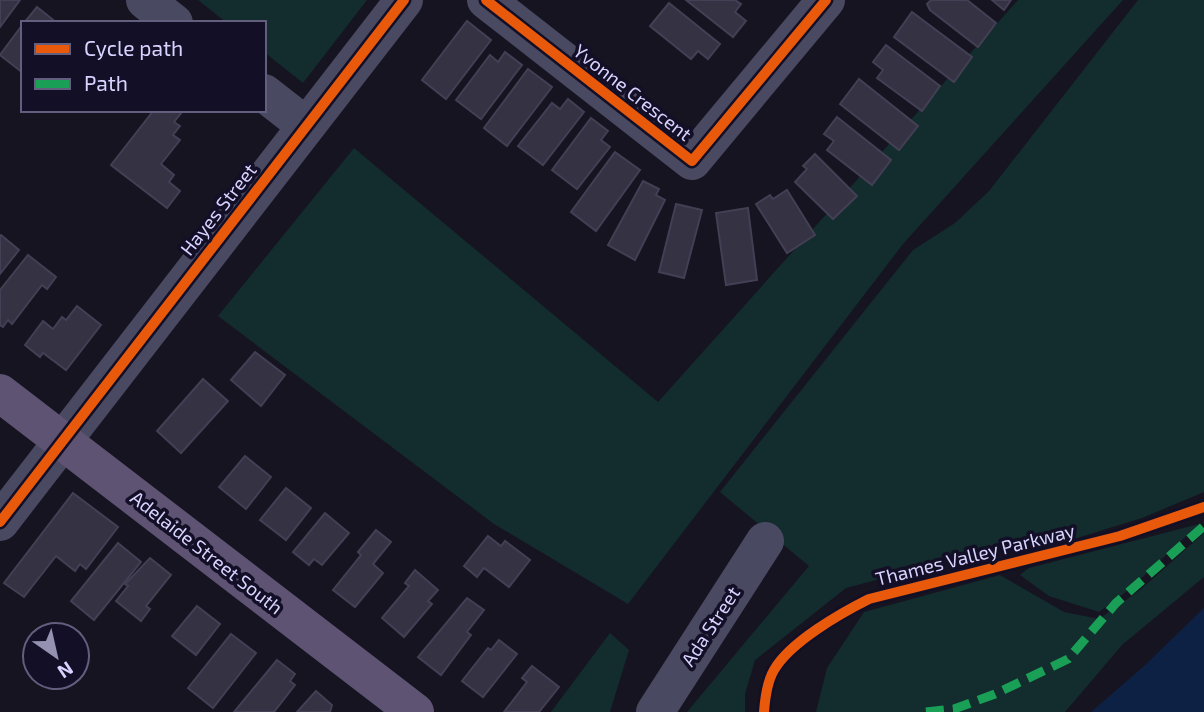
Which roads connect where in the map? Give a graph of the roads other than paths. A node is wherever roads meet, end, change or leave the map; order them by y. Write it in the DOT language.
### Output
graph roads {
  1 [pos="145,0"];
  2 [pos="404,0"];
  3 [pos="486,0"];
  4 [pos="826,0"];
  5 [pos="171,21"];
  6 [pos="266,95"];
  7 [pos="305,125"];
  8 [pos="0,393"];
  9 [pos="62,441"];
  10 [pos="0,522"];
  11 [pos="765,541"];
  12 [pos="415,712"];
  13 [pos="655,712"];
  1 -- 5 [label="street"];
  2 -- 7 [label="street, Hayes Street"];
  3 -- 4 [label="street, Yvonne Crescent"];
  6 -- 7 [label="street"];
  7 -- 9 [label="street, Hayes Street"];
  8 -- 9 [label="main road, Adelaide Street South"];
  9 -- 10 [label="street, Hayes Street"];
  9 -- 12 [label="main road, Adelaide Street South"];
  11 -- 13 [label="street, Ada Street"];
}
